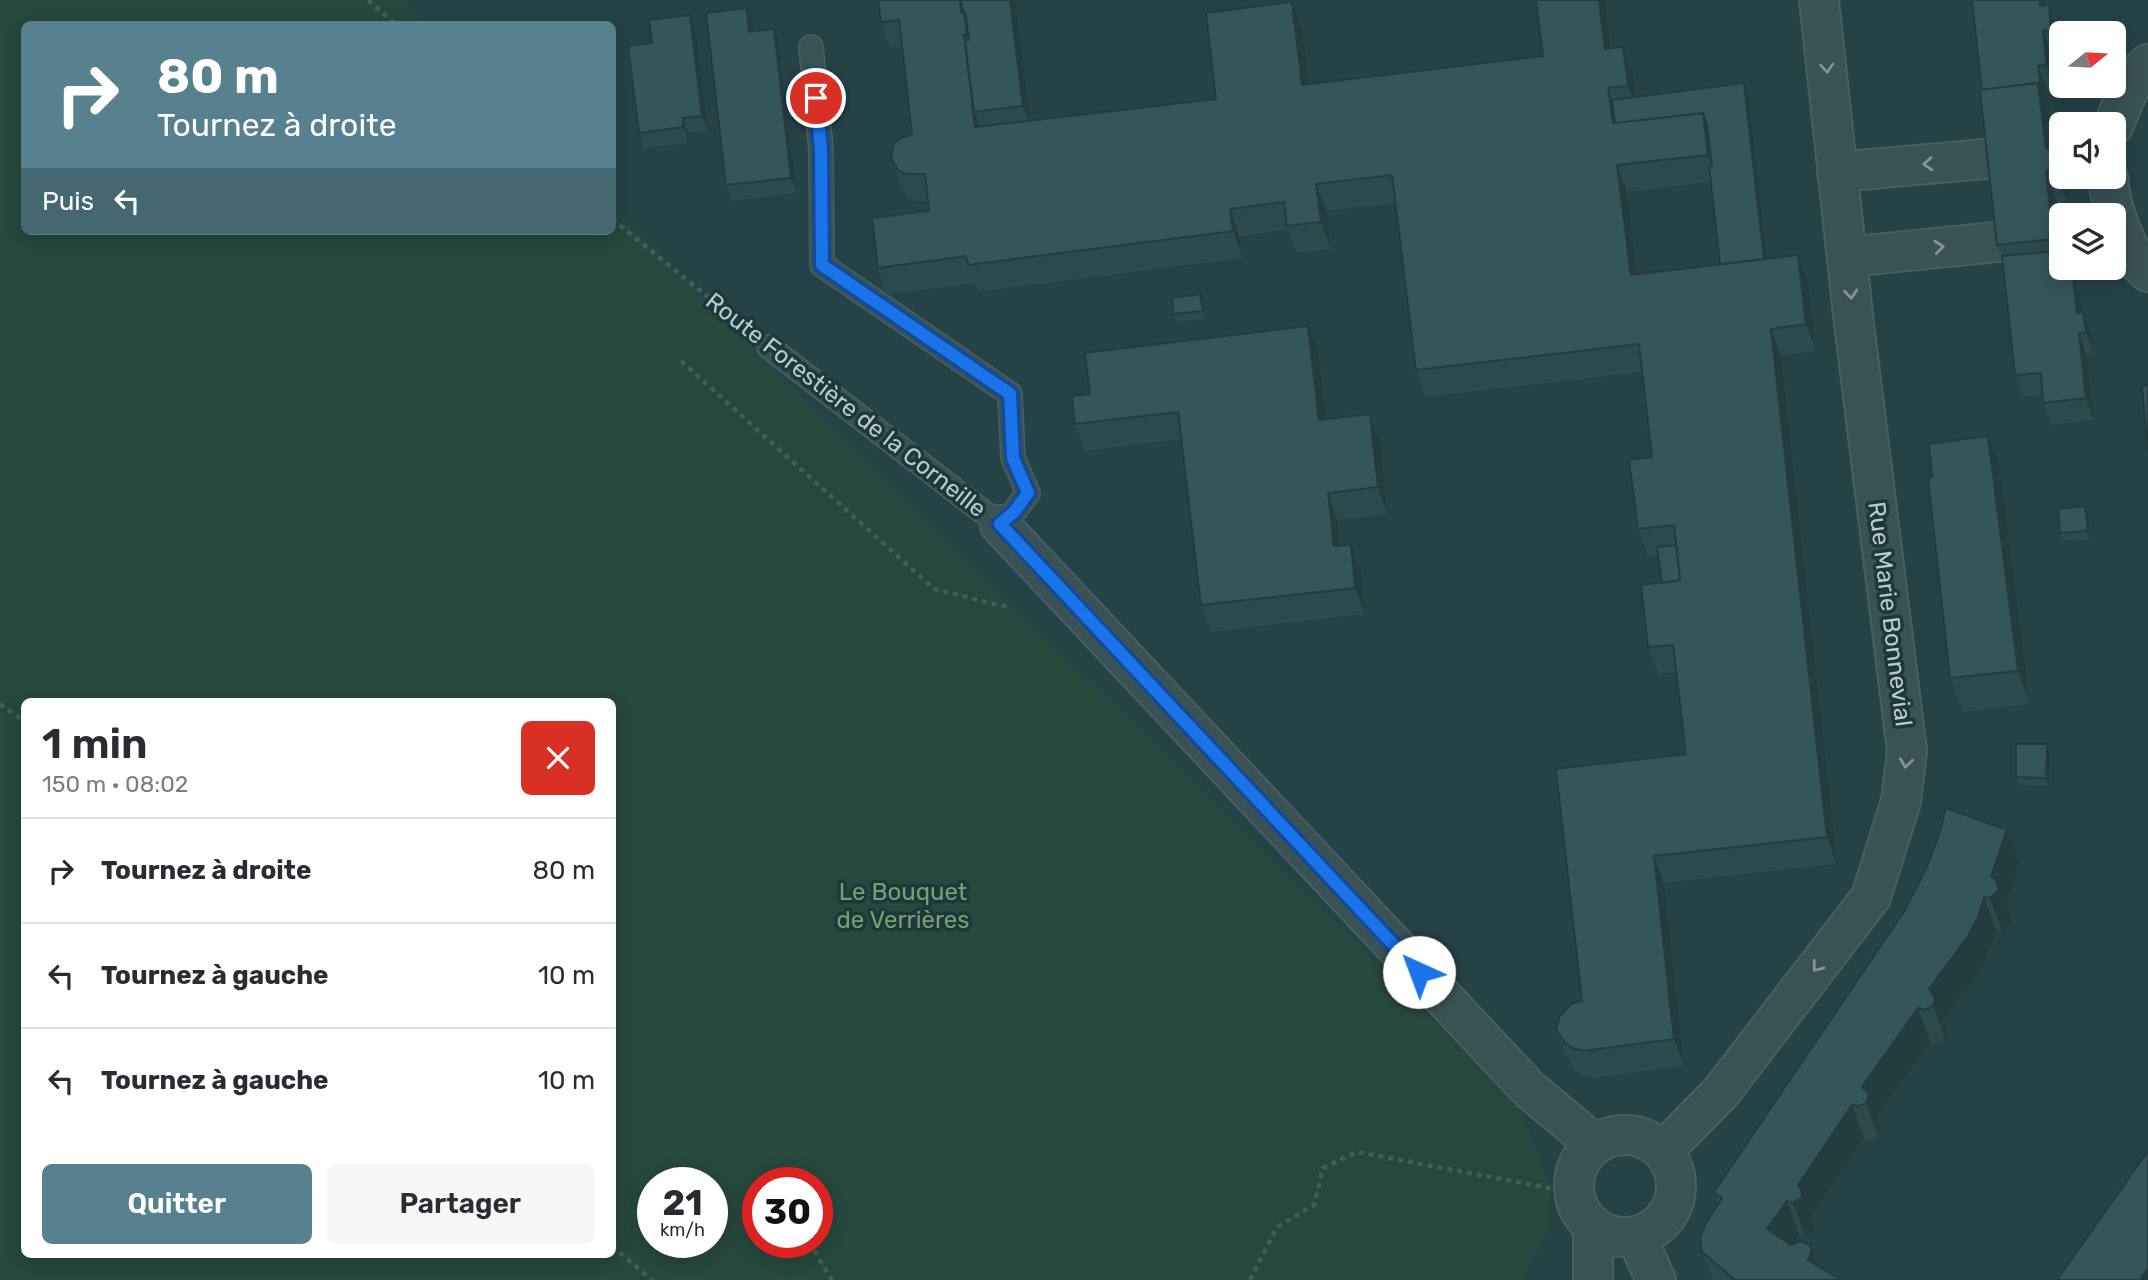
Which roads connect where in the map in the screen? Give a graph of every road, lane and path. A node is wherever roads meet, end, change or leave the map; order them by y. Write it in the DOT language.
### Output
graph roads {
  1 [pos="368,0"];
  2 [pos="1819,0"];
  3 [pos="392,21"];
  4 [pos="811,47"];
  5 [pos="2148,64"];
  6 [pos="2118,112"];
  7 [pos="1996,158"];
  8 [pos="1837,172"];
  9 [pos="616,222"];
  10 [pos="2006,241"];
  11 [pos="2126,245"];
  12 [pos="1847,257"];
  13 [pos="2148,272"];
  14 [pos="769,346"];
  15 [pos="681,361"];
  16 [pos="1000,524"];
  17 [pos="1060,589"];
  18 [pos="0,704"];
  19 [pos="21,720"];
  20 [pos="1595,1144"];
  21 [pos="1663,1151"];
  22 [pos="1573,1185"];
  23 [pos="1593,1227"];
  24 [pos="1636,1236"];
  25 [pos="616,1249"];
  26 [pos="819,1258"];
  27 [pos="653,1280"];
  28 [pos="832,1280"];
  29 [pos="1250,1280"];
  30 [pos="1593,1280"];
  31 [pos="1656,1280"];
  1 -- 3 [label="path"];
  2 -- 8 [label="street, Rue Marie Bonnevial, one-way"];
  4 -- 16 [label="lane"];
  5 -- 6 [label="street"];
  7 -- 8 [label="street, one-way"];
  8 -- 12 [label="street, Rue Marie Bonnevial"];
  9 -- 14 [label="path, Route Forestière de la Corneille"];
  12 -- 10 [label="street, one-way"];
  11 -- 13 [label="street"];
  12 -- 21 [label="street, Rue Marie Bonnevial, one-way"];
  14 -- 16 [label="lane, Route Forestière de la Corneille"];
  15 -- 17 [label="path"];
  16 -- 17 [label="street, Route Forestière de la Corneille"];
  17 -- 20 [label="street, Route Forestière de la Corneille"];
  18 -- 19 [label="path"];
  20 -- 21 [label="street"];
  20 -- 22 [label="street"];
  21 -- 24 [label="street"];
  22 -- 23 [label="street"];
  22 -- 29 [label="path"];
  23 -- 24 [label="street"];
  23 -- 30 [label="street"];
  24 -- 31 [label="street"];
  25 -- 27 [label="path"];
  26 -- 28 [label="path"];
}
